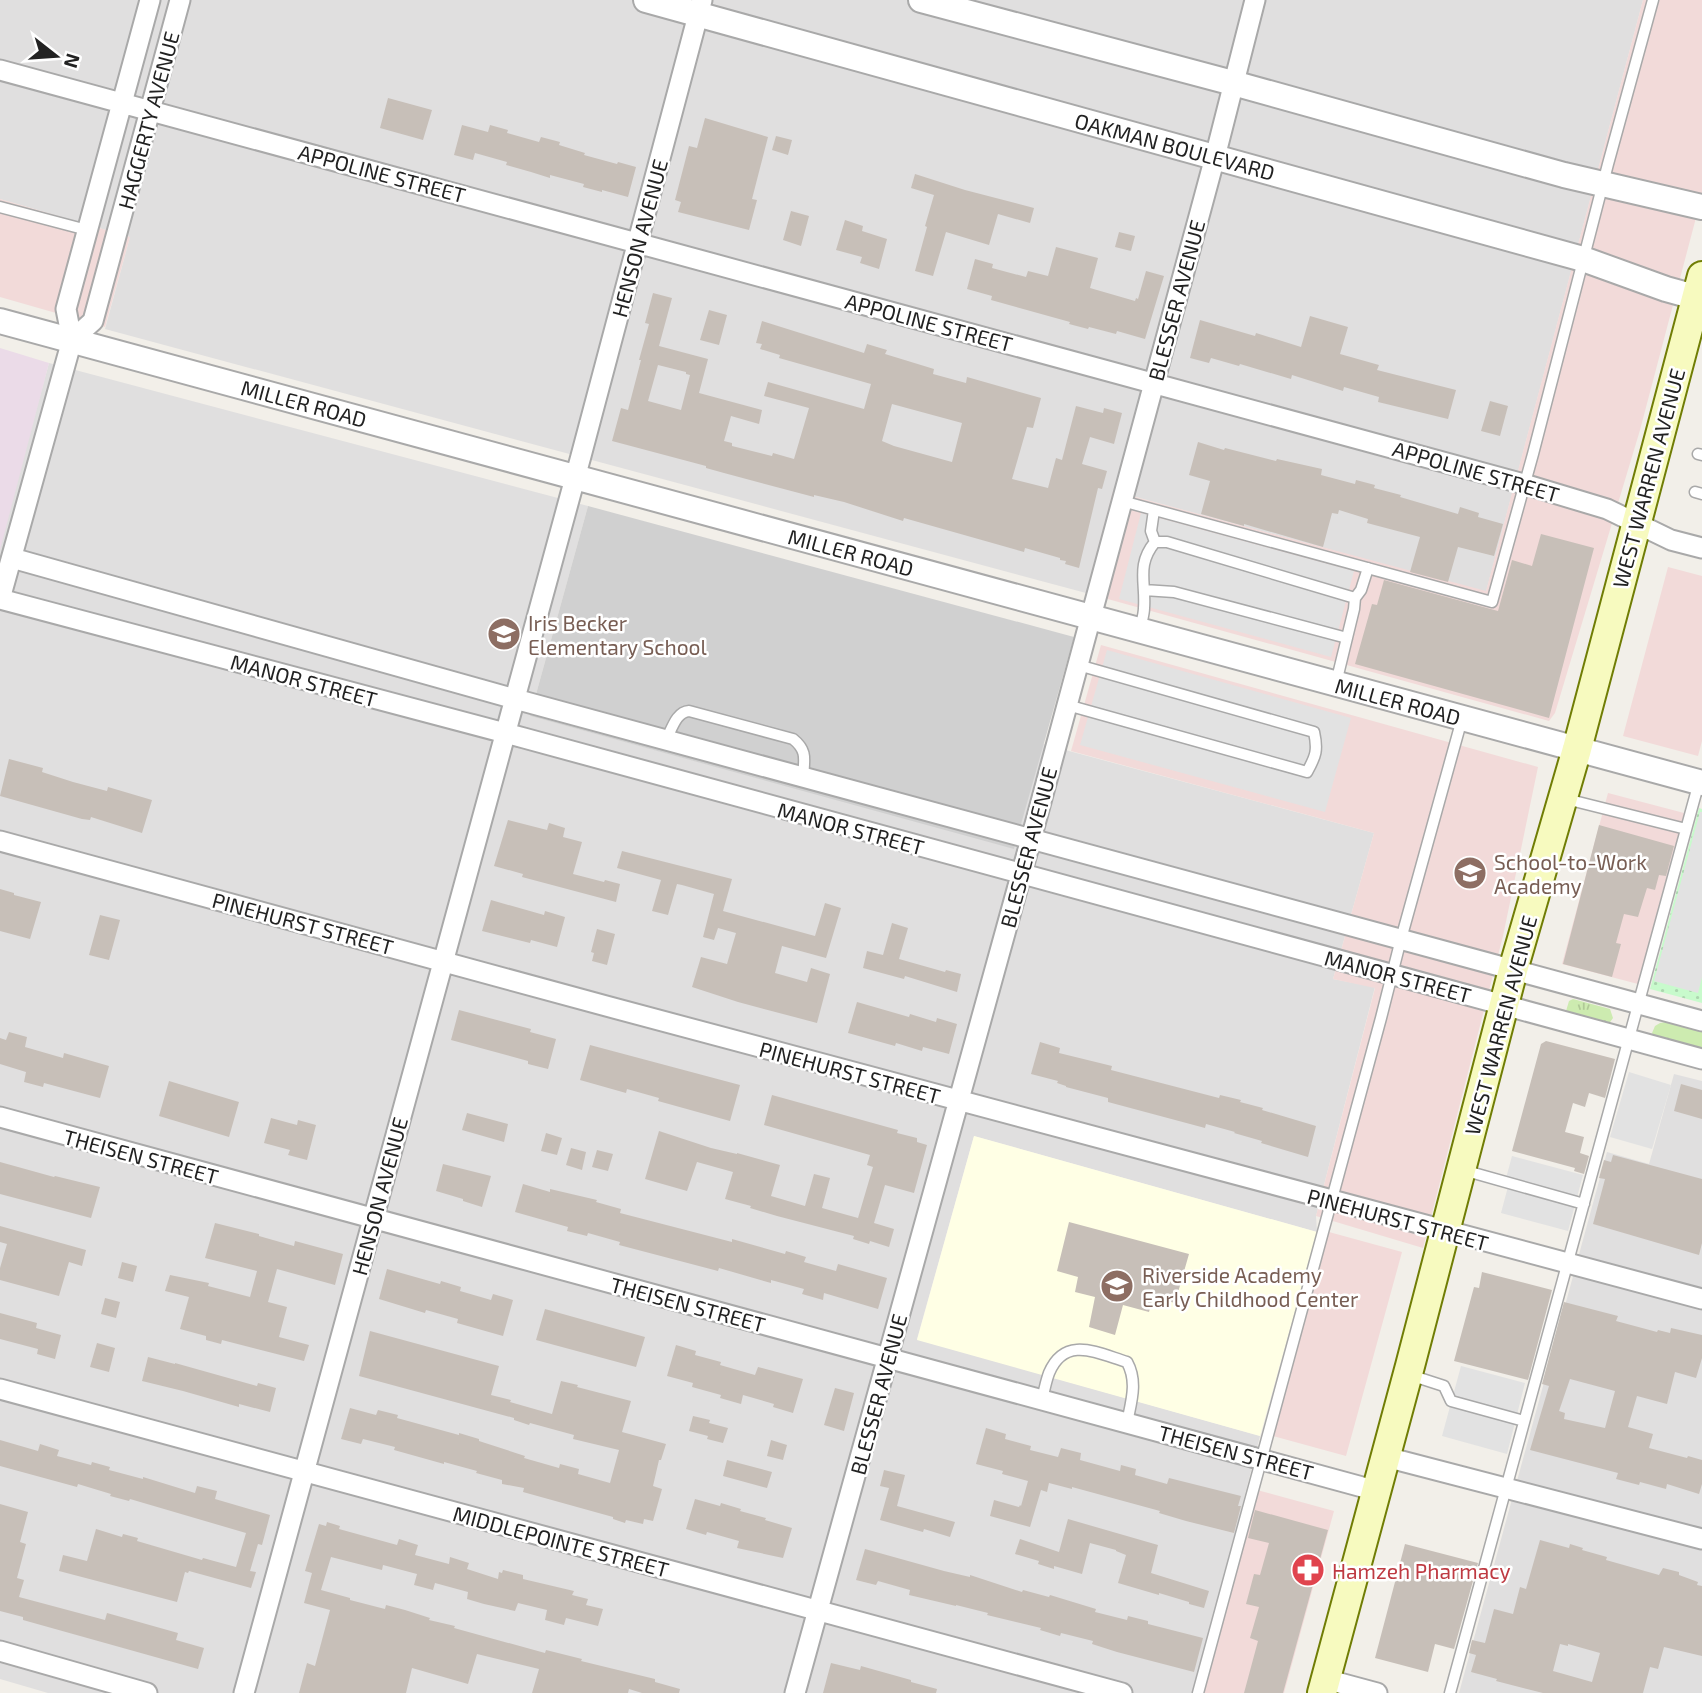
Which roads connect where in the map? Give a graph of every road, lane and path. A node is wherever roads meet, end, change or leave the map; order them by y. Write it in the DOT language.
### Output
graph roads {
  1 [pos="150,0"];
  2 [pos="180,0"];
  3 [pos="646,0"];
  4 [pos="921,0"];
  5 [pos="1255,0"];
  6 [pos="1653,0"];
  7 [pos="700,7"];
  8 [pos="0,70"];
  9 [pos="1233,83"];
  10 [pos="122,103"];
  11 [pos="150,110"];
  12 [pos="1215,157"];
  13 [pos="1603,183"];
  14 [pos="0,207"];
  15 [pos="1702,207"];
  16 [pos="87,230"];
  17 [pos="115,239"];
  18 [pos="638,243"];
  19 [pos="1584,259"];
  20 [pos="1700,291"];
  21 [pos="0,321"];
  22 [pos="72,340"];
  23 [pos="1153,383"];
  24 [pos="575,477"];
  25 [pos="1524,484"];
  26 [pos="1121,501"];
  27 [pos="1154,510"];
  28 [pos="1637,523"];
  29 [pos="1155,542"];
  30 [pos="1702,548"];
  31 [pos="12,558"];
  32 [pos="1368,568"];
  33 [pos="3,578"];
  34 [pos="1144,590"];
  35 [pos="1355,598"];
  36 [pos="0,599"];
  37 [pos="1090,618"];
  38 [pos="1140,631"];
  39 [pos="1347,638"];
  40 [pos="1078,665"];
  41 [pos="1335,684"];
  42 [pos="515,699"];
  43 [pos="1067,705"];
  44 [pos="1462,718"];
  45 [pos="505,733"];
  46 [pos="666,740"];
  47 [pos="1577,749"];
  48 [pos="803,777"];
  49 [pos="1701,779"];
  50 [pos="1563,797"];
  51 [pos="1686,829"];
  52 [pos="1031,839"];
  53 [pos="0,841"];
  54 [pos="1021,874"];
  55 [pos="1401,939"];
  56 [pos="444,962"];
  57 [pos="1513,970"];
  58 [pos="1392,975"];
  59 [pos="1639,1004"];
  60 [pos="1504,1005"];
  61 [pos="1702,1021"];
  62 [pos="1629,1039"];
  63 [pos="1702,1059"];
  64 [pos="959,1102"];
  65 [pos="0,1117"];
  66 [pos="1461,1169"];
  67 [pos="1331,1202"];
  68 [pos="1584,1204"];
  69 [pos="373,1219"];
  70 [pos="1445,1232"];
  71 [pos="1568,1264"];
  72 [pos="1702,1299"];
  73 [pos="888,1358"];
  74 [pos="1408,1375"];
  75 [pos="0,1389"];
  76 [pos="1042,1400"];
  77 [pos="1524,1421"];
  78 [pos="1126,1423"];
  79 [pos="1386,1457"];
  80 [pos="1261,1459"];
  81 [pos="304,1471"];
  82 [pos="1506,1488"];
  83 [pos="1377,1491"];
  84 [pos="1702,1539"];
  85 [pos="818,1611"];
  86 [pos="0,1651"];
  87 [pos="1324,1686"];
  88 [pos="147,1693"];
  89 [pos="244,1693"];
  90 [pos="795,1693"];
  91 [pos="1122,1693"];
  92 [pos="1198,1693"];
  93 [pos="1377,1693"];
  94 [pos="1450,1693"];
  1 -- 10 [label="street, HAGGERTY AVENUE"];
  2 -- 11 [label="street, HAGGERTY AVENUE"];
  3 -- 7 [label="street, OAKMAN BOULEVARD"];
  4 -- 9 [label="street"];
  5 -- 9 [label="street, BLESSER AVENUE"];
  6 -- 13 [label="lane"];
  7 -- 12 [label="street, OAKMAN BOULEVARD"];
  7 -- 18 [label="street, HENSON AVENUE"];
  8 -- 10 [label="street, APPOLINE STREET"];
  9 -- 12 [label="street, BLESSER AVENUE"];
  9 -- 13 [label="street"];
  10 -- 11 [label="street, APPOLINE STREET"];
  10 -- 16 [label="street, HAGGERTY AVENUE"];
  11 -- 17 [label="street, HAGGERTY AVENUE"];
  11 -- 18 [label="street, APPOLINE STREET"];
  12 -- 19 [label="street, OAKMAN BOULEVARD"];
  12 -- 23 [label="street, BLESSER AVENUE"];
  13 -- 15 [label="street"];
  13 -- 19 [label="lane"];
  14 -- 16 [label="lane"];
  16 -- 17 [label="street, HAGGERTY AVENUE"];
  16 -- 22 [label="street, HAGGERTY AVENUE"];
  17 -- 22 [label="street, HAGGERTY AVENUE"];
  18 -- 23 [label="street, APPOLINE STREET"];
  18 -- 24 [label="street, HENSON AVENUE"];
  19 -- 20 [label="street, OAKMAN BOULEVARD"];
  19 -- 25 [label="lane"];
  20 -- 28 [label="main road, WEST WARREN AVENUE"];
  21 -- 22 [label="street, MILLER ROAD"];
  22 -- 24 [label="street, MILLER ROAD"];
  22 -- 31 [label="street, HAGGERTY AVENUE"];
  23 -- 25 [label="street, APPOLINE STREET"];
  23 -- 26 [label="street, BLESSER AVENUE"];
  24 -- 37 [label="street, MILLER ROAD"];
  24 -- 42 [label="street, HENSON AVENUE"];
  25 -- 28 [label="street, APPOLINE STREET"];
  25 -- 32 [label="lane"];
  26 -- 27 [label="lane"];
  26 -- 37 [label="street, BLESSER AVENUE"];
  27 -- 29 [label="lane"];
  27 -- 32 [label="lane"];
  28 -- 30 [label="street, APPOLINE STREET"];
  28 -- 47 [label="main road, WEST WARREN AVENUE"];
  29 -- 34 [label="lane"];
  29 -- 35 [label="lane"];
  31 -- 33 [label="street, HAGGERTY AVENUE"];
  31 -- 42 [label="street, MANOR STREET"];
  32 -- 35 [label="lane"];
  33 -- 36 [label="street, HAGGERTY AVENUE"];
  34 -- 38 [label="lane"];
  34 -- 39 [label="lane"];
  35 -- 39 [label="lane"];
  36 -- 45 [label="street, MANOR STREET"];
  37 -- 38 [label="street, MILLER ROAD"];
  37 -- 40 [label="street, BLESSER AVENUE"];
  38 -- 41 [label="street, MILLER ROAD"];
  39 -- 41 [label="lane"];
  40 -- 43 [label="street, BLESSER AVENUE"];
  40 -- 43 [label="lane"];
  41 -- 44 [label="street, MILLER ROAD"];
  42 -- 45 [label="street, HENSON AVENUE"];
  42 -- 46 [label="street, MANOR STREET"];
  43 -- 52 [label="street, BLESSER AVENUE"];
  44 -- 47 [label="street, MILLER ROAD"];
  44 -- 55 [label="lane"];
  45 -- 54 [label="street, MANOR STREET"];
  45 -- 56 [label="street, HENSON AVENUE"];
  46 -- 48 [label="street, MANOR STREET"];
  46 -- 48 [label="lane"];
  47 -- 49 [label="street, MILLER ROAD"];
  47 -- 50 [label="main road, WEST WARREN AVENUE"];
  48 -- 52 [label="street, MANOR STREET"];
  49 -- 51 [label="lane"];
  50 -- 51 [label="lane"];
  50 -- 57 [label="main road, WEST WARREN AVENUE"];
  51 -- 59 [label="lane"];
  52 -- 54 [label="street, BLESSER AVENUE"];
  52 -- 55 [label="street, MANOR STREET"];
  53 -- 56 [label="street, PINEHURST STREET"];
  54 -- 58 [label="street, MANOR STREET"];
  54 -- 64 [label="street, BLESSER AVENUE"];
  55 -- 57 [label="street, MANOR STREET"];
  55 -- 58 [label="lane"];
  56 -- 64 [label="street, PINEHURST STREET"];
  56 -- 69 [label="street, HENSON AVENUE"];
  57 -- 59 [label="street, MANOR STREET"];
  57 -- 60 [label="main road, WEST WARREN AVENUE"];
  58 -- 60 [label="street, MANOR STREET"];
  58 -- 67 [label="lane"];
  59 -- 61 [label="street, MANOR STREET"];
  59 -- 62 [label="lane"];
  60 -- 62 [label="street, MANOR STREET"];
  60 -- 66 [label="main road, WEST WARREN AVENUE"];
  62 -- 63 [label="street, MANOR STREET"];
  62 -- 68 [label="lane"];
  64 -- 67 [label="street, PINEHURST STREET"];
  64 -- 73 [label="street, BLESSER AVENUE"];
  65 -- 69 [label="street, THEISEN STREET"];
  66 -- 68 [label="lane"];
  66 -- 70 [label="main road, WEST WARREN AVENUE"];
  67 -- 70 [label="street, PINEHURST STREET"];
  67 -- 80 [label="lane"];
  68 -- 71 [label="lane"];
  69 -- 73 [label="street, THEISEN STREET"];
  69 -- 81 [label="street, HENSON AVENUE"];
  70 -- 71 [label="street, PINEHURST STREET"];
  70 -- 74 [label="main road, WEST WARREN AVENUE"];
  71 -- 72 [label="street, PINEHURST STREET"];
  71 -- 77 [label="lane"];
  73 -- 76 [label="street, THEISEN STREET"];
  73 -- 85 [label="street, BLESSER AVENUE"];
  74 -- 77 [label="lane"];
  74 -- 79 [label="main road, WEST WARREN AVENUE"];
  75 -- 81 [label="street, MIDDLEPOINTE STREET"];
  76 -- 78 [label="street, THEISEN STREET"];
  76 -- 78 [label="lane"];
  77 -- 82 [label="lane"];
  78 -- 80 [label="street, THEISEN STREET"];
  79 -- 82 [label="street"];
  79 -- 83 [label="main road, WEST WARREN AVENUE"];
  80 -- 83 [label="street, THEISEN STREET"];
  80 -- 92 [label="lane"];
  81 -- 85 [label="street, MIDDLEPOINTE STREET"];
  81 -- 89 [label="street, HENSON AVENUE"];
  82 -- 84 [label="street"];
  82 -- 94 [label="lane"];
  83 -- 87 [label="main road, WEST WARREN AVENUE"];
  85 -- 90 [label="street, BLESSER AVENUE"];
  85 -- 91 [label="street, MIDDLEPOINTE STREET"];
  86 -- 88 [label="street"];
  87 -- 93 [label="street"];
}
